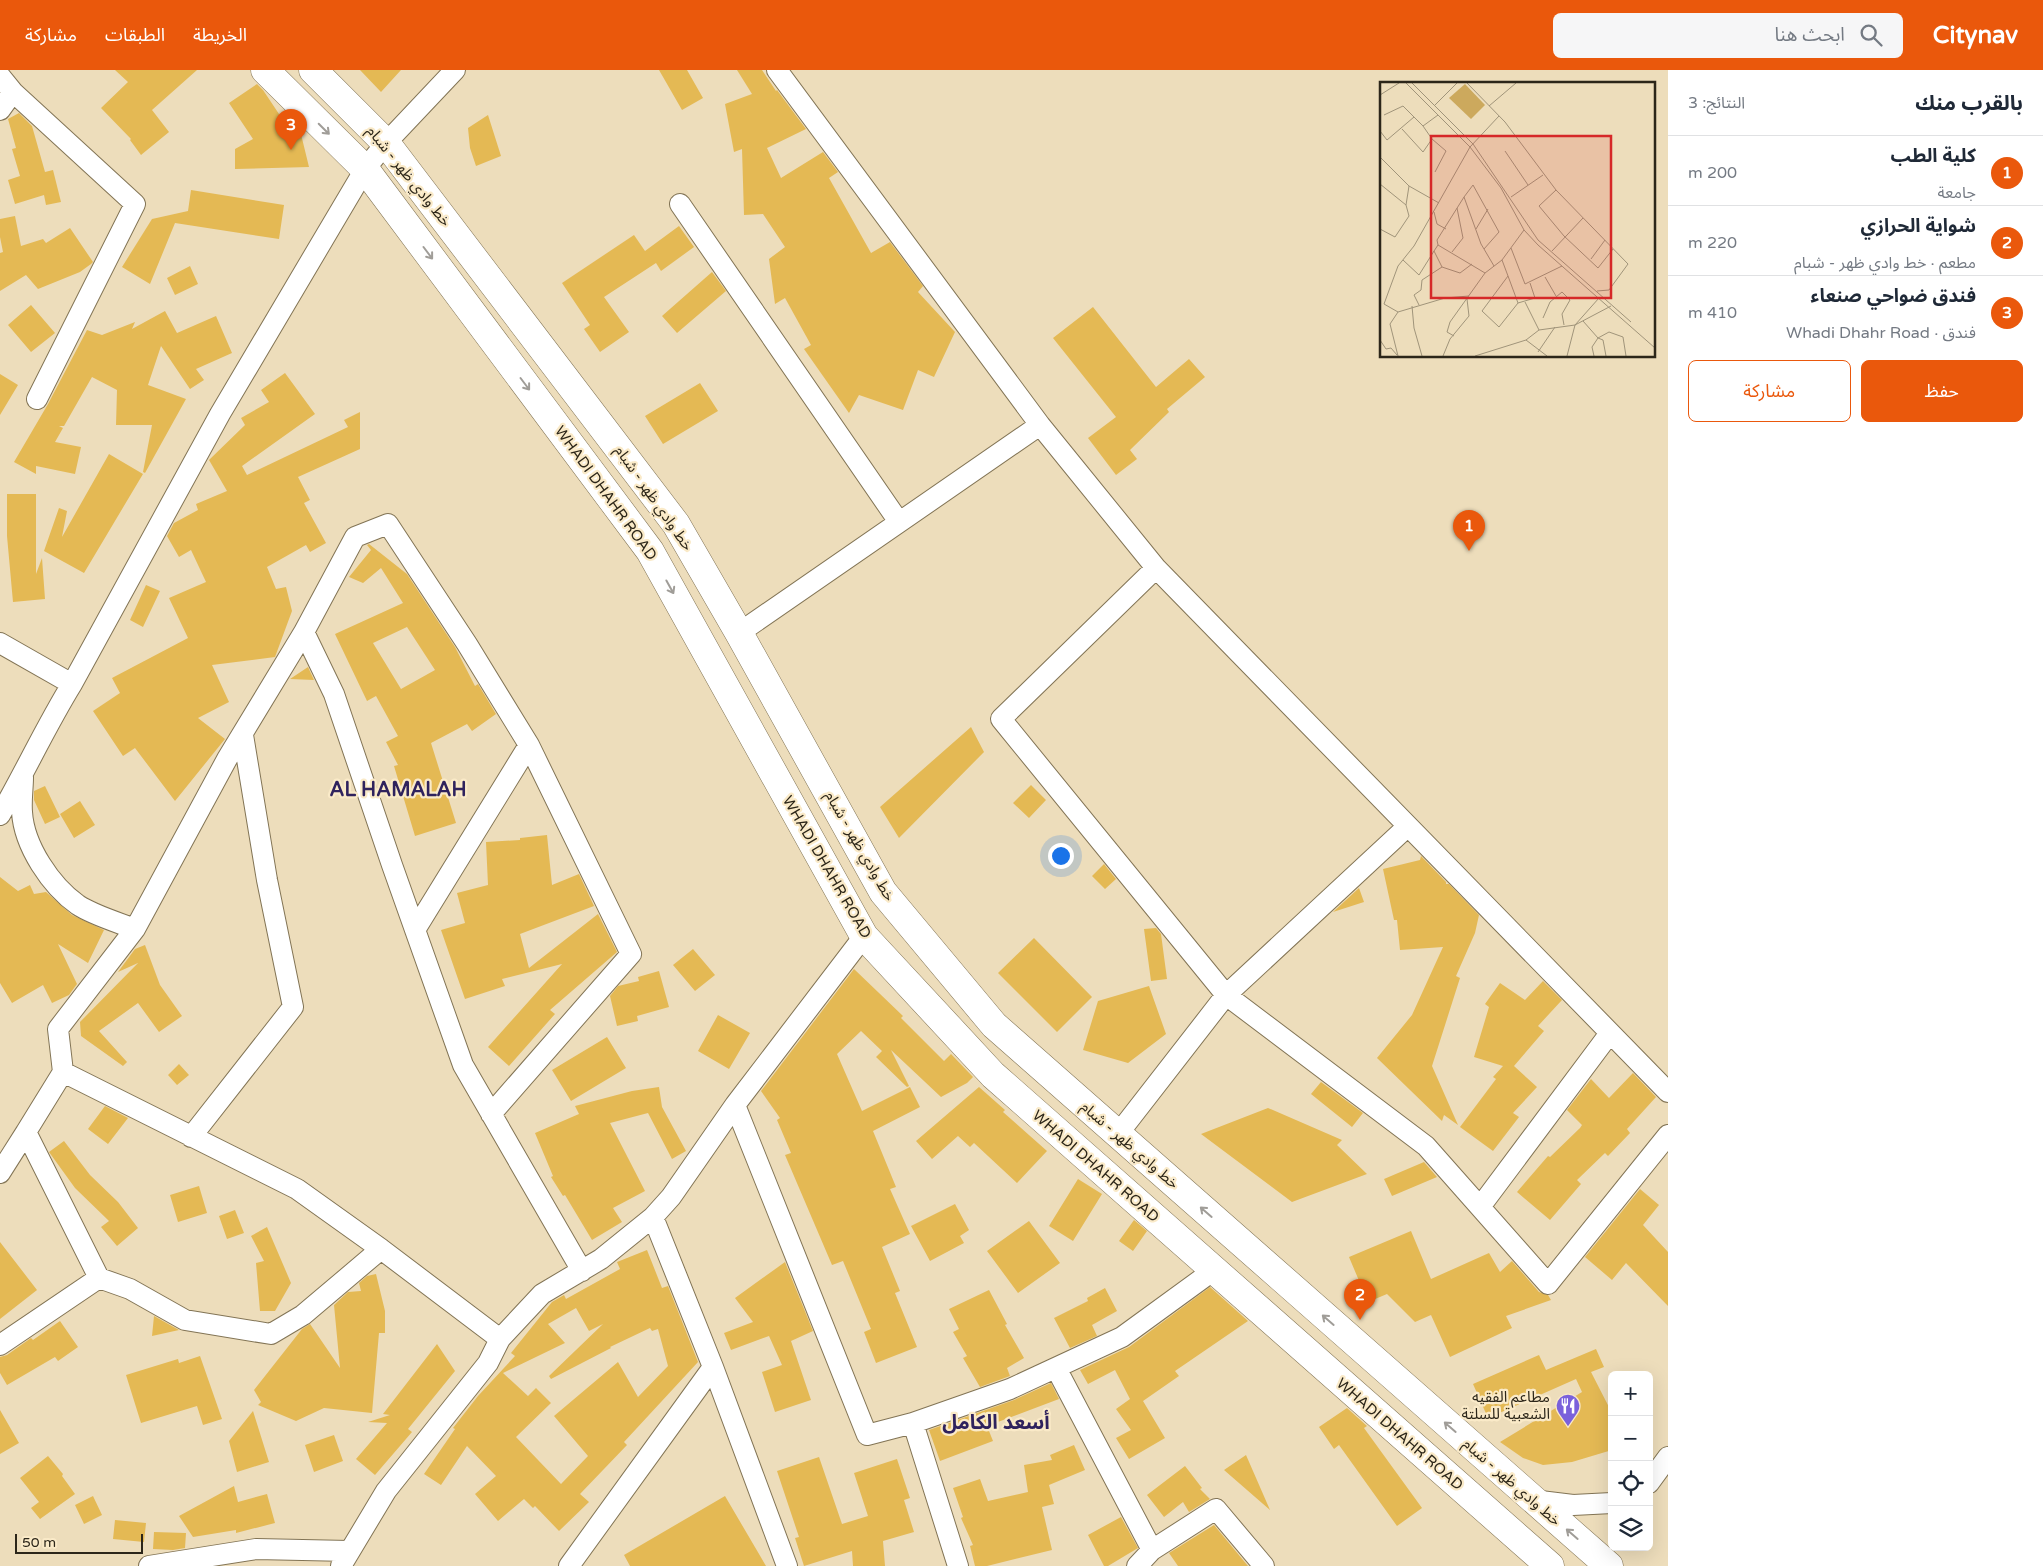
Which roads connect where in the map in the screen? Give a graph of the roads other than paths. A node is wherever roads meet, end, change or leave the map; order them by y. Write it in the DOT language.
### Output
graph roads {
  1 [pos="265,70"];
  2 [pos="313,70"];
  3 [pos="455,70"];
  4 [pos="777,70"];
  5 [pos="0,76"];
  6 [pos="13,92"];
  7 [pos="0,110"];
  8 [pos="386,143"];
  9 [pos="365,170"];
  10 [pos="680,204"];
  11 [pos="37,400"];
  12 [pos="1040,425"];
  13 [pos="899,522"];
  14 [pos="1156,568"];
  15 [pos="304,632"];
  16 [pos="739,633"];
  17 [pos="0,643"];
  18 [pos="72,684"];
  19 [pos="243,735"];
  20 [pos="529,745"];
  21 [pos="23,775"];
  22 [pos="0,815"];
  23 [pos="1408,826"];
  24 [pos="135,929"];
  25 [pos="415,930"];
  26 [pos="864,936"];
  27 [pos="1226,996"];
  28 [pos="1610,1033"];
  29 [pos="63,1072"];
  30 [pos="1668,1092"];
  31 [pos="735,1105"];
  32 [pos="491,1114"];
  33 [pos="26,1132"];
  34 [pos="1118,1134"];
  35 [pos="1668,1135"];
  36 [pos="191,1137"];
  37 [pos="0,1174"];
  38 [pos="1480,1208"];
  39 [pos="653,1217"];
  40 [pos="381,1249"];
  41 [pos="1214,1270"];
  42 [pos="582,1271"];
  43 [pos="99,1278"];
  44 [pos="500,1339"];
  45 [pos="0,1345"];
  46 [pos="713,1367"];
  47 [pos="1056,1368"];
  48 [pos="913,1423"];
  49 [pos="1668,1457"];
  50 [pos="1653,1478"];
  51 [pos="1532,1500"];
  52 [pos="1608,1503"];
  53 [pos="1152,1550"];
  54 [pos="345,1559"];
  55 [pos="149,1566"];
  56 [pos="569,1566"];
  57 [pos="787,1566"];
  58 [pos="958,1566"];
  59 [pos="1137,1566"];
  60 [pos="1264,1566"];
  61 [pos="1550,1566"];
  62 [pos="1609,1566"];
  1 -- 9 [label="main road, WHADI DHAHR ROAD, one-way"];
  2 -- 8 [label="main road, خط وادي ظهر - شبام"];
  3 -- 8 [label="street"];
  4 -- 12 [label="street"];
  5 -- 6 [label="street"];
  6 -- 7 [label="street"];
  6 -- 11 [label="street"];
  8 -- 9 [label="street"];
  8 -- 16 [label="main road, خط وادي ظهر - شبام"];
  9 -- 18 [label="street"];
  9 -- 26 [label="main road, WHADI DHAHR ROAD, one-way"];
  10 -- 13 [label="street"];
  12 -- 13 [label="street"];
  12 -- 14 [label="street"];
  13 -- 16 [label="street"];
  14 -- 23 [label="street"];
  14 -- 27 [label="street"];
  15 -- 19 [label="street"];
  15 -- 20 [label="street"];
  15 -- 25 [label="street"];
  16 -- 34 [label="main road, خط وادي ظهر - شبام"];
  17 -- 18 [label="street"];
  18 -- 21 [label="street"];
  19 -- 24 [label="street"];
  19 -- 36 [label="street"];
  20 -- 25 [label="street"];
  20 -- 32 [label="street"];
  21 -- 22 [label="street"];
  21 -- 24 [label="street"];
  23 -- 27 [label="street"];
  23 -- 28 [label="street"];
  24 -- 29 [label="street"];
  25 -- 32 [label="street"];
  26 -- 31 [label="street"];
  26 -- 41 [label="main road, WHADI DHAHR ROAD"];
  27 -- 34 [label="street"];
  27 -- 38 [label="street"];
  28 -- 30 [label="street"];
  28 -- 38 [label="street"];
  29 -- 33 [label="street"];
  29 -- 36 [label="street"];
  31 -- 39 [label="street"];
  31 -- 48 [label="street"];
  32 -- 42 [label="street"];
  33 -- 37 [label="street"];
  33 -- 43 [label="street"];
  51 -- 34 [label="main road, خط وادي ظهر - شبام, one-way"];
  35 -- 38 [label="street"];
  36 -- 40 [label="street"];
  39 -- 42 [label="street"];
  39 -- 46 [label="street"];
  40 -- 43 [label="street"];
  40 -- 44 [label="street"];
  41 -- 47 [label="street"];
  41 -- 61 [label="main road, WHADI DHAHR ROAD"];
  42 -- 44 [label="street"];
  43 -- 45 [label="street"];
  44 -- 54 [label="street"];
  46 -- 56 [label="street"];
  46 -- 57 [label="street"];
  47 -- 48 [label="street"];
  47 -- 53 [label="street"];
  48 -- 58 [label="street"];
  49 -- 50 [label="street"];
  51 -- 52 [label="street"];
  62 -- 51 [label="main road, خط وادي ظهر - شبام, one-way"];
  53 -- 59 [label="street"];
  53 -- 60 [label="street"];
  54 -- 55 [label="street"];
}
